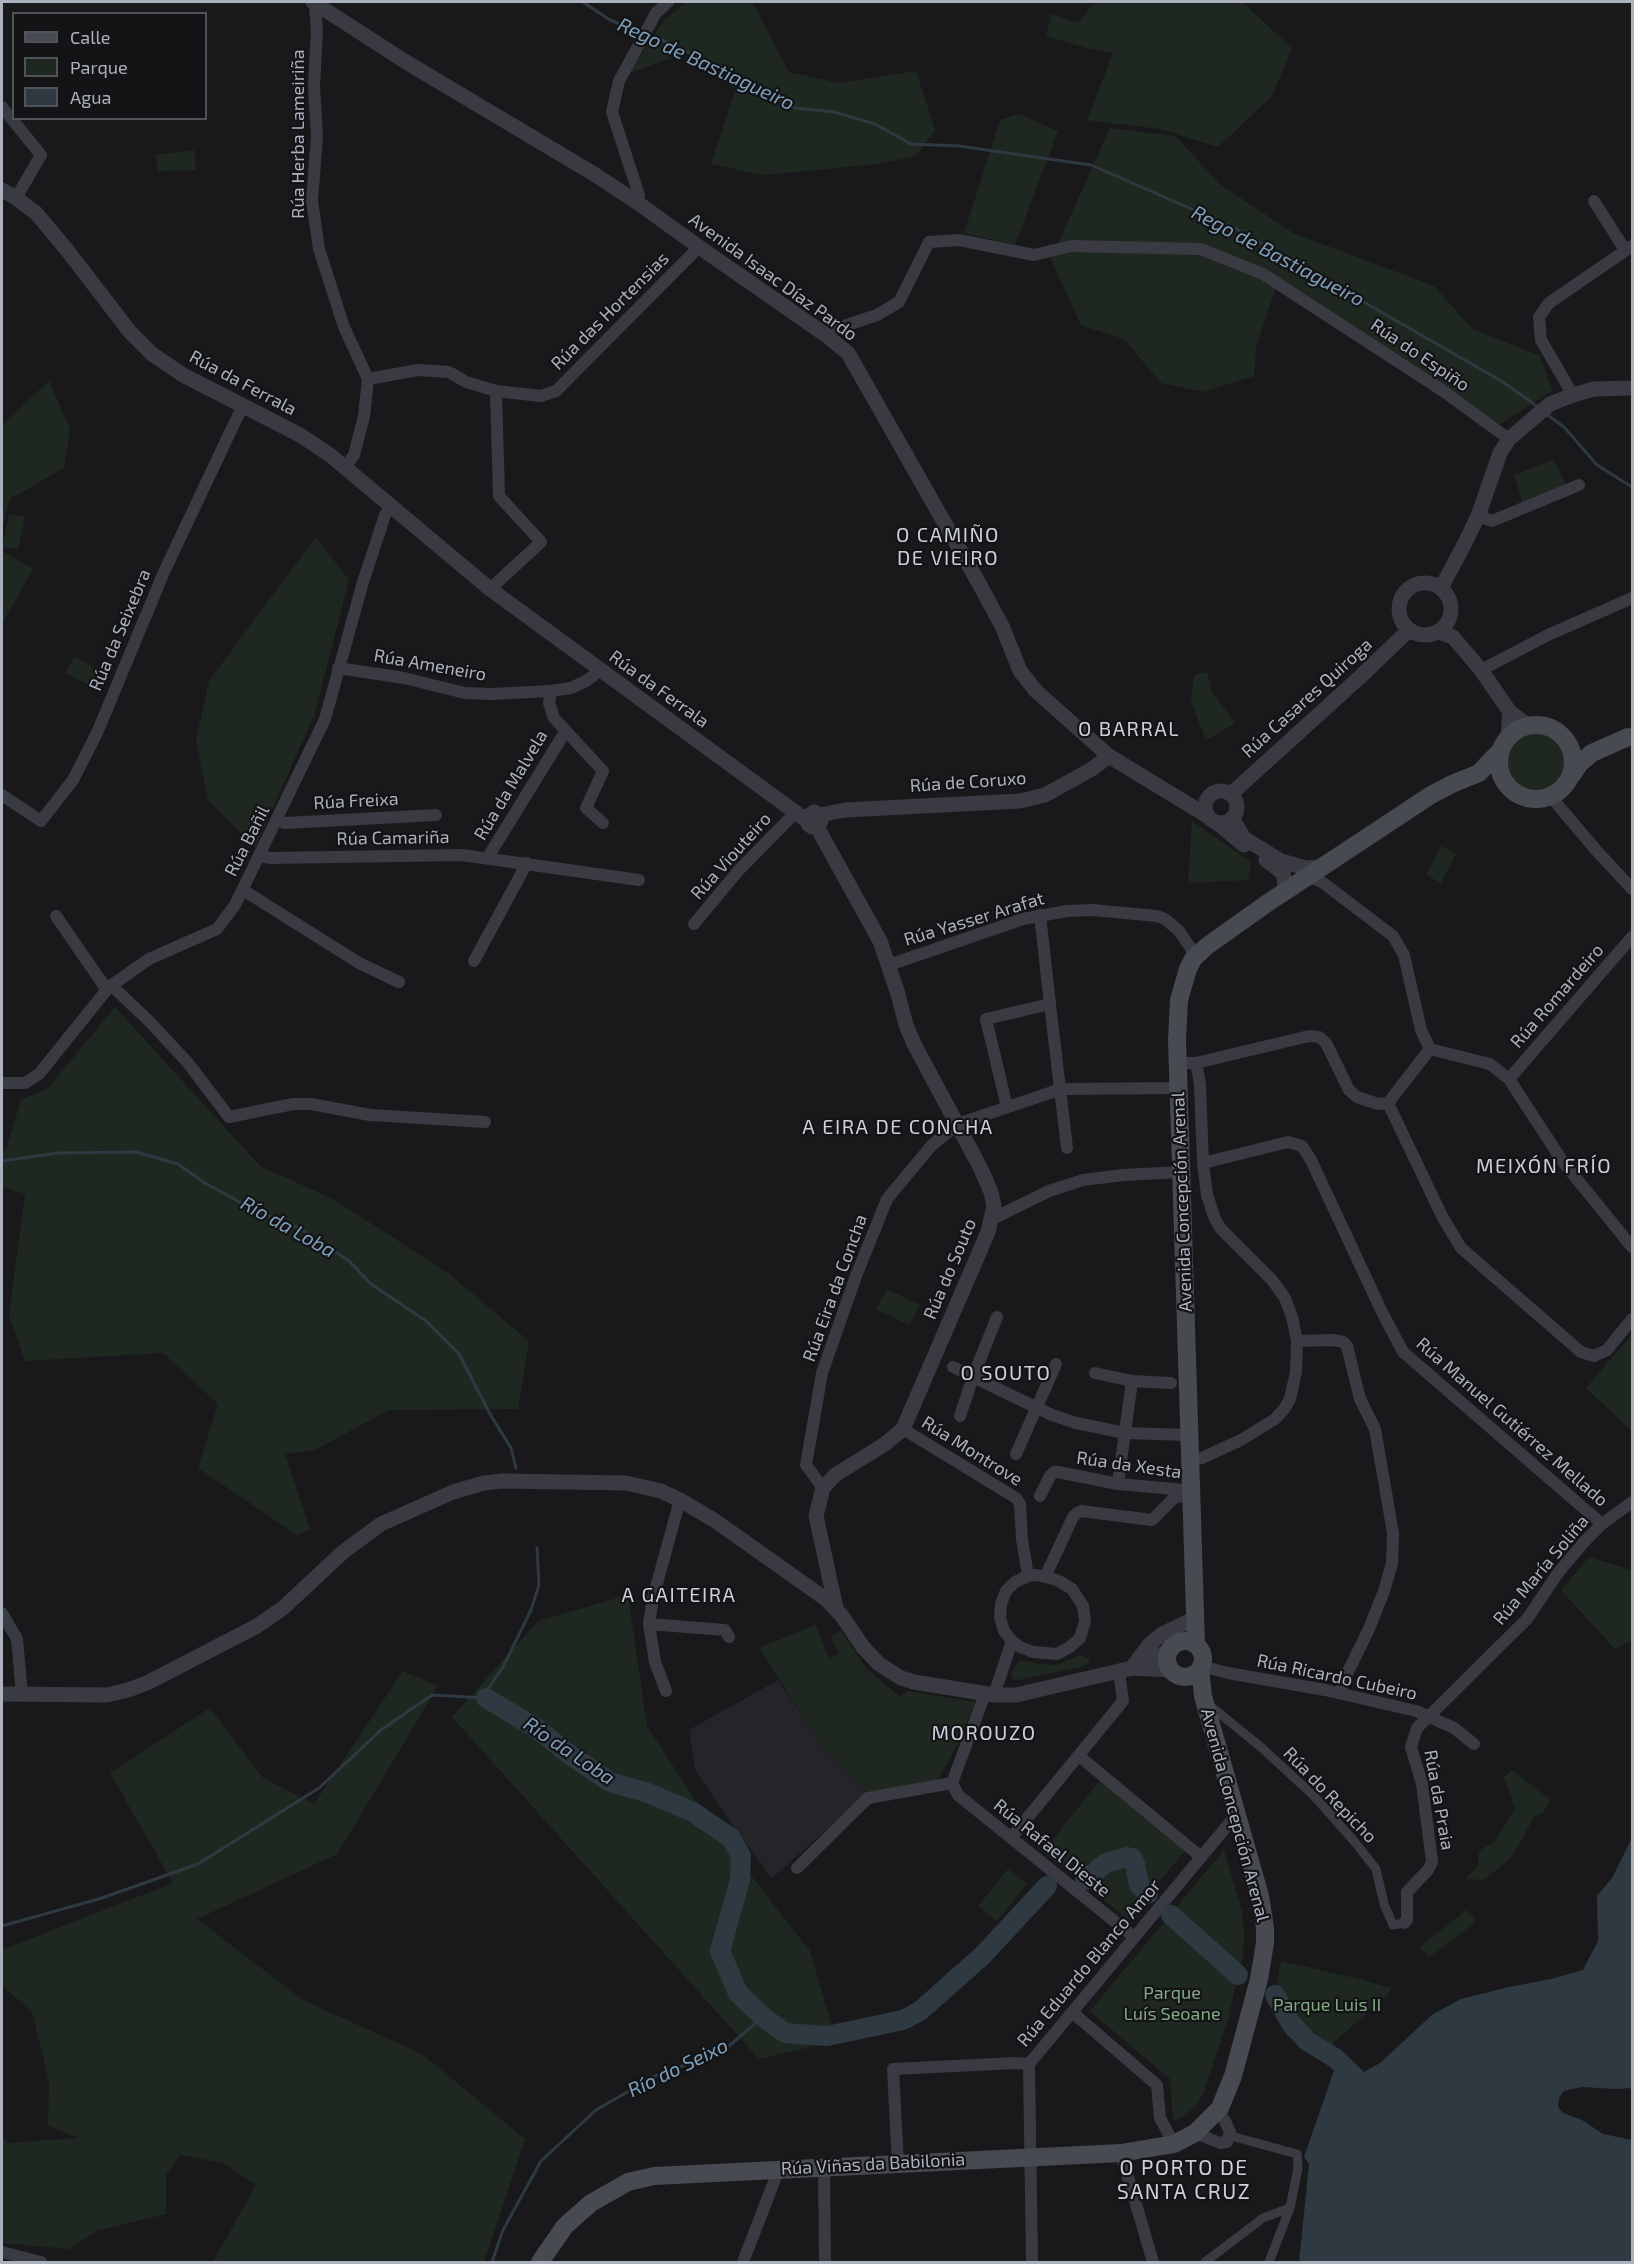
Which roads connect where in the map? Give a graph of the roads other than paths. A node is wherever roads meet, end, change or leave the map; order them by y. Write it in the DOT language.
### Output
graph roads {
  1 [pos="668,2"];
  2 [pos="314,3"];
  3 [pos="2,107"];
  4 [pos="12,120"];
  5 [pos="12,120"];
  6 [pos="2,190"];
  7 [pos="16,198"];
  8 [pos="1594,201"];
  9 [pos="638,203"];
  10 [pos="699,247"];
  11 [pos="1629,248"];
  12 [pos="823,333"];
  13 [pos="368,379"];
  14 [pos="1632,388"];
  15 [pos="496,391"];
  16 [pos="1573,395"];
  17 [pos="243,405"];
  18 [pos="1509,439"];
  19 [pos="345,467"];
  20 [pos="1579,485"];
  21 [pos="392,506"];
  22 [pos="1478,516"];
  23 [pos="1442,588"];
  24 [pos="490,589"];
  25 [pos="1632,598"];
  26 [pos="1409,630"];
  27 [pos="1447,630"];
  28 [pos="338,668"];
  29 [pos="599,669"];
  30 [pos="1481,670"];
  31 [pos="551,691"];
  32 [pos="1510,712"];
  33 [pos="1528,726"];
  34 [pos="565,732"];
  35 [pos="1630,737"];
  36 [pos="1569,744"];
  37 [pos="1504,745"];
  38 [pos="1109,756"];
  39 [pos="1571,777"];
  40 [pos="1504,782"];
  41 [pos="1231,794"];
  42 [pos="2,795"];
  43 [pos="1431,795"];
  44 [pos="1551,797"];
  45 [pos="1207,800"];
  46 [pos="1185,802"];
  47 [pos="436,815"];
  48 [pos="810,818"];
  49 [pos="1232,818"];
  50 [pos="1212,820"];
  51 [pos="278,821"];
  52 [pos="603,823"];
  53 [pos="260,856"];
  54 [pos="488,857"];
  55 [pos="527,863"];
  56 [pos="1315,871"];
  57 [pos="639,880"];
  58 [pos="1632,889"];
  59 [pos="243,890"];
  60 [pos="1284,892"];
  61 [pos="1040,915"];
  62 [pos="56,916"];
  63 [pos="694,924"];
  64 [pos="1632,937"];
  65 [pos="1196,956"];
  66 [pos="474,961"];
  67 [pos="889,965"];
  68 [pos="399,982"];
  69 [pos="109,988"];
  70 [pos="1050,1005"];
  71 [pos="1430,1049"];
  72 [pos="1178,1063"];
  73 [pos="1196,1063"];
  74 [pos="1509,1079"];
  75 [pos="2,1083"];
  76 [pos="1179,1088"];
  77 [pos="1061,1089"];
  78 [pos="1388,1103"];
  79 [pos="1007,1107"];
  80 [pos="484,1122"];
  81 [pos="958,1124"];
  82 [pos="1067,1148"];
  83 [pos="1203,1163"];
  84 [pos="1182,1172"];
  85 [pos="992,1219"];
  86 [pos="1632,1247"];
  87 [pos="997,1317"];
  88 [pos="1632,1320"];
  89 [pos="1297,1341"];
  90 [pos="1056,1364"];
  91 [pos="953,1367"];
  92 [pos="1095,1373"];
  93 [pos="973,1377"];
  94 [pos="1132,1381"];
  95 [pos="1171,1383"];
  96 [pos="1037,1407"];
  97 [pos="960,1416"];
  98 [pos="903,1429"];
  99 [pos="1125,1433"];
  100 [pos="1190,1435"];
  101 [pos="1016,1454"];
  102 [pos="1190,1459"];
  103 [pos="1118,1484"];
  104 [pos="823,1488"];
  105 [pos="1191,1492"];
  106 [pos="1040,1496"];
  107 [pos="681,1500"];
  108 [pos="1632,1502"];
  109 [pos="1602,1524"];
  110 [pos="1029,1576"];
  111 [pos="1045,1577"];
  112 [pos="836,1608"];
  113 [pos="2,1613"];
  114 [pos="1191,1614"];
  115 [pos="649,1624"];
  116 [pos="729,1637"];
  117 [pos="1012,1641"];
  118 [pos="1196,1645"];
  119 [pos="1173,1647"];
  120 [pos="1129,1669"];
  121 [pos="1190,1670"];
  122 [pos="1220,1671"];
  123 [pos="666,1691"];
  124 [pos="1340,1693"];
  125 [pos="2,1694"];
  126 [pos="22,1694"];
  127 [pos="989,1694"];
  128 [pos="1203,1696"];
  129 [pos="1429,1715"];
  130 [pos="1474,1744"];
  131 [pos="1079,1756"];
  132 [pos="952,1783"];
  133 [pos="1237,1814"];
  134 [pos="1011,1838"];
  135 [pos="1201,1857"];
  136 [pos="797,1868"];
  137 [pos="1404,1923"];
  138 [pos="1134,1937"];
  139 [pos="1072,2012"];
  140 [pos="1029,2064"];
  141 [pos="1216,2112"];
  142 [pos="1195,2133"];
  143 [pos="1231,2136"];
  144 [pos="1174,2144"];
  145 [pos="1121,2153"];
  146 [pos="1031,2157"];
  147 [pos="898,2163"];
  148 [pos="824,2166"];
  149 [pos="779,2169"];
  150 [pos="1290,2208"];
  151 [pos="2,2252"];
  152 [pos="41,2262"];
  153 [pos="540,2262"];
  154 [pos="743,2262"];
  155 [pos="825,2262"];
  156 [pos="1032,2262"];
  157 [pos="1153,2262"];
  158 [pos="1205,2262"];
  159 [pos="1269,2262"];
  1 -- 9 [label="street"];
  2 -- 9 [label="street, Avenida Isaac Díaz Pardo"];
  2 -- 13 [label="street, Rúa Herba Lameiriña"];
  3 -- 4 [label="street"];
  5 -- 7 [label="street"];
  6 -- 7 [label="street, Rúa da Ferrala"];
  7 -- 17 [label="street, Rúa da Ferrala"];
  8 -- 11 [label="street"];
  9 -- 10 [label="street, Avenida Isaac Díaz Pardo"];
  10 -- 12 [label="street, Avenida Isaac Díaz Pardo"];
  10 -- 15 [label="street, Rúa das Hortensias"];
  11 -- 16 [label="street"];
  12 -- 18 [label="street, Rúa do Espiño"];
  12 -- 38 [label="street, Avenida Isaac Díaz Pardo"];
  13 -- 15 [label="street, Rúa das Hortensias"];
  13 -- 19 [label="street"];
  14 -- 16 [label="street"];
  15 -- 24 [label="street"];
  16 -- 18 [label="street"];
  17 -- 19 [label="street, Rúa da Ferrala"];
  17 -- 42 [label="street, Rúa da Seixebra"];
  18 -- 22 [label="street"];
  19 -- 21 [label="street, Rúa da Ferrala"];
  20 -- 22 [label="street"];
  21 -- 24 [label="street, Rúa da Ferrala"];
  21 -- 28 [label="street, Rúa Bañil"];
  22 -- 23 [label="street"];
  23 -- 26 [label="street"];
  23 -- 27 [label="street"];
  24 -- 29 [label="street, Rúa da Ferrala"];
  25 -- 30 [label="street"];
  26 -- 27 [label="street"];
  26 -- 41 [label="street, Rúa Casares Quiroga"];
  27 -- 30 [label="street"];
  28 -- 31 [label="street, Rúa Ameneiro"];
  28 -- 51 [label="street, Rúa Bañil"];
  29 -- 31 [label="street"];
  29 -- 48 [label="street, Rúa da Ferrala"];
  30 -- 32 [label="street"];
  31 -- 34 [label="street, Rúa da Malvela"];
  32 -- 33 [label="street"];
  32 -- 37 [label="street"];
  33 -- 36 [label="main road"];
  33 -- 37 [label="main road"];
  34 -- 52 [label="street, Rúa da Malvela"];
  34 -- 54 [label="street, Rúa da Malvela"];
  35 -- 36 [label="main road"];
  35 -- 39 [label="main road"];
  36 -- 39 [label="main road"];
  37 -- 40 [label="main road"];
  37 -- 43 [label="main road"];
  38 -- 46 [label="street, Avenida Isaac Díaz Pardo"];
  38 -- 48 [label="street, Rúa de Coruxo"];
  39 -- 44 [label="main road"];
  40 -- 43 [label="main road"];
  40 -- 44 [label="main road"];
  41 -- 45 [label="street"];
  41 -- 49 [label="street"];
  43 -- 56 [label="main road, Avenida Concepción Arenal"];
  44 -- 58 [label="street"];
  45 -- 46 [label="street"];
  45 -- 50 [label="street"];
  46 -- 50 [label="street, Avenida Isaac Díaz Pardo"];
  47 -- 51 [label="street, Rúa Freixa"];
  48 -- 63 [label="street, Rúa Viouteiro"];
  48 -- 67 [label="street, Rúa do Souto"];
  49 -- 50 [label="street"];
  49 -- 56 [label="street"];
  50 -- 60 [label="street"];
  51 -- 53 [label="street, Rúa Bañil"];
  53 -- 54 [label="street, Rúa Camariña"];
  53 -- 59 [label="street, Rúa Bañil"];
  54 -- 55 [label="street, Rúa Camariña"];
  55 -- 57 [label="street, Rúa Camariña"];
  55 -- 66 [label="street"];
  56 -- 60 [label="main road, Avenida Concepción Arenal"];
  56 -- 71 [label="street"];
  59 -- 68 [label="street"];
  59 -- 69 [label="street, Rúa Bañil"];
  60 -- 65 [label="main road, Avenida Concepción Arenal"];
  61 -- 65 [label="street, Rúa Yasser Arafat"];
  61 -- 67 [label="street, Rúa Yasser Arafat"];
  61 -- 70 [label="street"];
  62 -- 69 [label="street"];
  64 -- 74 [label="street, Rúa Romardeiro"];
  65 -- 72 [label="main road, Avenida Concepción Arenal"];
  67 -- 81 [label="street, Rúa do Souto"];
  69 -- 75 [label="street, Rúa Bañil"];
  69 -- 80 [label="street"];
  70 -- 77 [label="street"];
  70 -- 79 [label="street"];
  71 -- 74 [label="street"];
  71 -- 78 [label="street"];
  72 -- 73 [label="street"];
  72 -- 76 [label="main road, Avenida Concepción Arenal"];
  73 -- 78 [label="street"];
  73 -- 83 [label="street"];
  74 -- 86 [label="street"];
  76 -- 77 [label="street, Rúa Eira da Concha"];
  76 -- 84 [label="main road, Avenida Concepción Arenal"];
  77 -- 79 [label="street, Rúa Eira da Concha"];
  77 -- 82 [label="street"];
  78 -- 88 [label="street"];
  79 -- 81 [label="street, Rúa Eira da Concha"];
  81 -- 85 [label="street, Rúa do Souto"];
  81 -- 104 [label="street, Rúa Eira da Concha"];
  83 -- 89 [label="street"];
  83 -- 109 [label="street, Rúa Manuel Gutiérrez Mellado"];
  84 -- 85 [label="street"];
  84 -- 100 [label="main road, Avenida Concepción Arenal"];
  85 -- 98 [label="street, Rúa do Souto"];
  87 -- 93 [label="street"];
  89 -- 102 [label="street"];
  89 -- 124 [label="street"];
  90 -- 96 [label="street"];
  91 -- 93 [label="street"];
  92 -- 94 [label="street"];
  93 -- 96 [label="street"];
  93 -- 97 [label="street"];
  94 -- 95 [label="street"];
  94 -- 99 [label="street"];
  96 -- 99 [label="street"];
  96 -- 101 [label="street"];
  98 -- 104 [label="street, Rúa do Souto"];
  98 -- 110 [label="street, Rúa Montrove"];
  99 -- 100 [label="street"];
  99 -- 103 [label="street"];
  100 -- 102 [label="main road, Avenida Concepción Arenal"];
  102 -- 105 [label="main road, Avenida Concepción Arenal"];
  103 -- 105 [label="street, Rúa da Xesta"];
  103 -- 106 [label="street, Rúa da Xesta"];
  104 -- 112 [label="street"];
  105 -- 111 [label="street"];
  105 -- 114 [label="main road, Avenida Concepción Arenal"];
  107 -- 112 [label="street"];
  107 -- 115 [label="street"];
  107 -- 126 [label="street"];
  108 -- 109 [label="street, Rúa María Soliña"];
  109 -- 129 [label="street, Rúa María Soliña"];
  110 -- 111 [label="street"];
  110 -- 117 [label="street"];
  111 -- 117 [label="street"];
  112 -- 127 [label="street"];
  113 -- 126 [label="street"];
  114 -- 118 [label="main road, Avenida Concepción Arenal"];
  114 -- 119 [label="main road, Avenida Concepción Arenal"];
  114 -- 120 [label="street"];
  115 -- 116 [label="street"];
  115 -- 123 [label="street"];
  117 -- 127 [label="street"];
  118 -- 119 [label="main road"];
  118 -- 121 [label="main road, Avenida Concepción Arenal"];
  119 -- 120 [label="street"];
  119 -- 121 [label="main road"];
  120 -- 121 [label="street"];
  120 -- 127 [label="street"];
  120 -- 131 [label="street"];
  121 -- 122 [label="street, Rúa Ricardo Cubeiro"];
  121 -- 128 [label="main road, Avenida Concepción Arenal"];
  122 -- 124 [label="street, Rúa Ricardo Cubeiro"];
  122 -- 128 [label="street"];
  124 -- 129 [label="street, Rúa Ricardo Cubeiro"];
  125 -- 126 [label="street"];
  127 -- 132 [label="street"];
  128 -- 133 [label="main road, Avenida Concepción Arenal"];
  128 -- 137 [label="street, Rúa do Repicho"];
  129 -- 130 [label="street, Rúa Ricardo Cubeiro"];
  129 -- 137 [label="street, Rúa da Praia"];
  131 -- 134 [label="street"];
  131 -- 135 [label="street"];
  132 -- 134 [label="street, Rúa Rafael Dieste"];
  132 -- 136 [label="street"];
  133 -- 135 [label="street, Rúa Eduardo Blanco Amor"];
  133 -- 141 [label="main road, Avenida Concepción Arenal"];
  134 -- 138 [label="street, Rúa Rafael Dieste"];
  135 -- 138 [label="street, Rúa Eduardo Blanco Amor"];
  138 -- 139 [label="street, Rúa Eduardo Blanco Amor"];
  139 -- 140 [label="street, Rúa Eduardo Blanco Amor"];
  139 -- 144 [label="street"];
  140 -- 146 [label="street, Rúa Eduardo Blanco Amor"];
  140 -- 147 [label="street"];
  141 -- 142 [label="main road, Avenida Concepción Arenal"];
  141 -- 143 [label="street"];
  142 -- 143 [label="street"];
  142 -- 144 [label="main road, Rúa Viñas da Babilonia"];
  143 -- 150 [label="street"];
  144 -- 145 [label="main road, Rúa Viñas da Babilonia"];
  145 -- 146 [label="main road, Rúa Viñas da Babilonia"];
  145 -- 157 [label="street"];
  146 -- 147 [label="main road, Rúa Viñas da Babilonia"];
  146 -- 156 [label="street, Rúa Eduardo Blanco Amor"];
  147 -- 148 [label="main road, Rúa Viñas da Babilonia"];
  148 -- 149 [label="main road, Rúa Viñas da Babilonia"];
  148 -- 155 [label="street"];
  149 -- 153 [label="main road, Rúa Viñas da Babilonia"];
  149 -- 154 [label="street"];
  150 -- 158 [label="street"];
  150 -- 159 [label="street"];
  151 -- 152 [label="street"];
}
